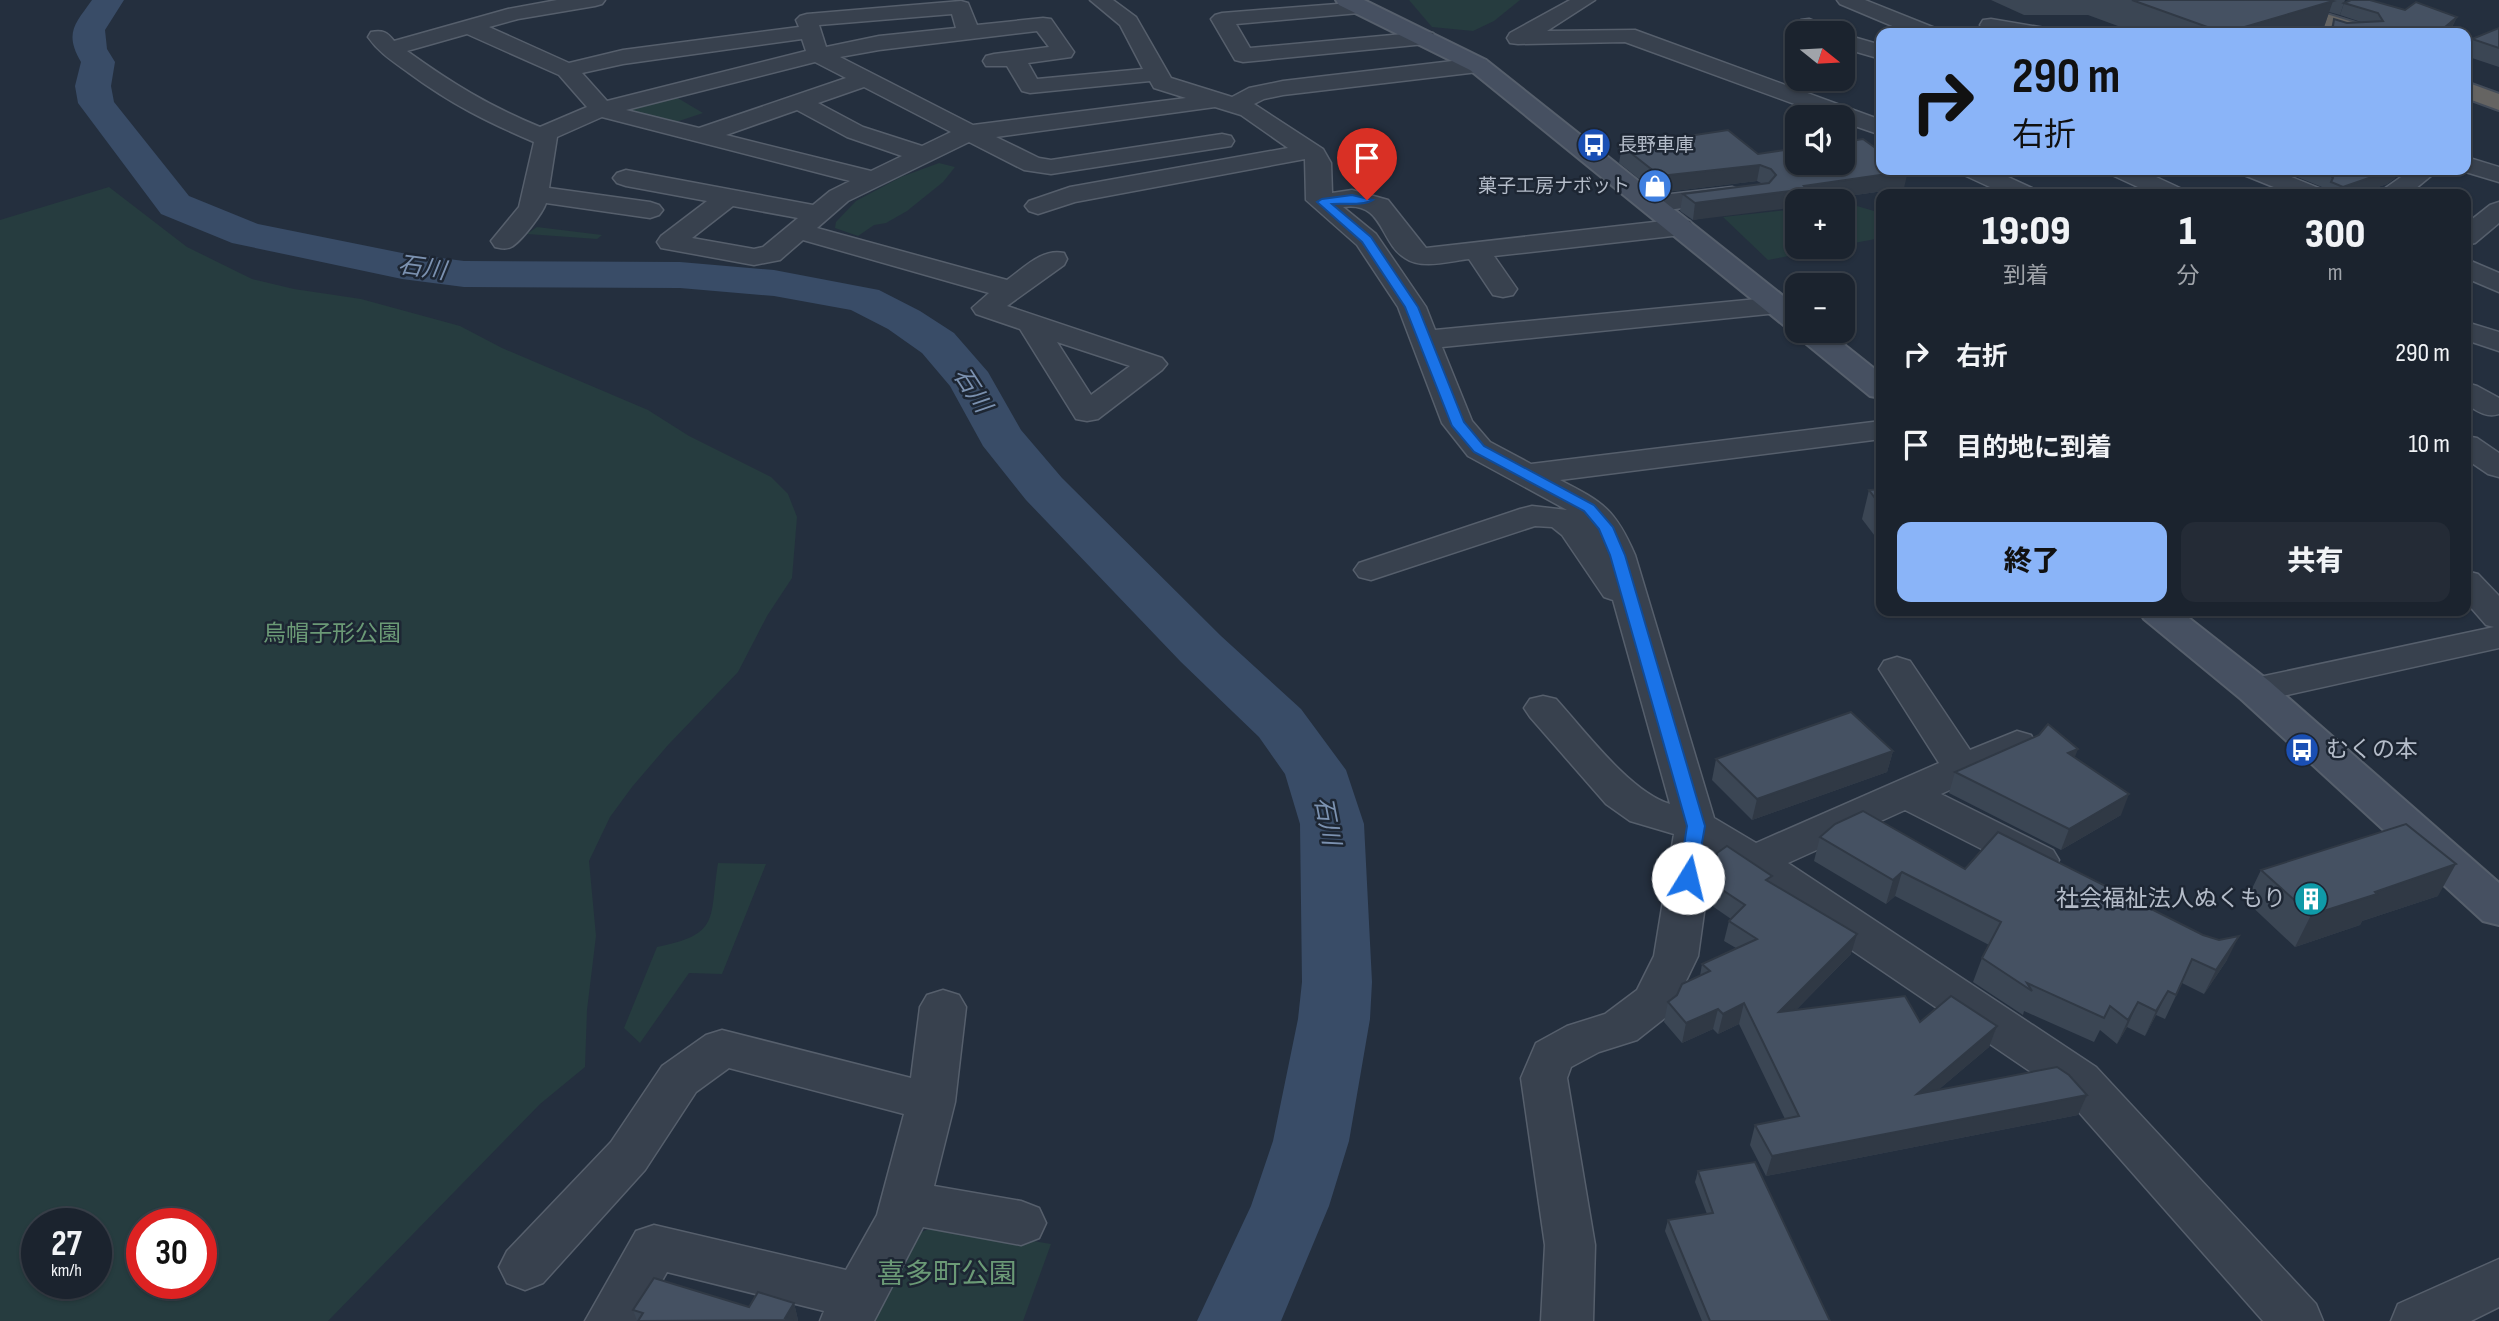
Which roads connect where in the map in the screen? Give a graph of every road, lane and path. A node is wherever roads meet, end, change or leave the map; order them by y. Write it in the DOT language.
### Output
graph roads {
  1 [pos="595,0"];
  2 [pos="1100,0"];
  3 [pos="1585,0"];
  4 [pos="1847,0"];
  5 [pos="2251,2"];
  6 [pos="1355,4"];
  7 [pos="470,27"];
  8 [pos="1915,28"];
  9 [pos="2321,28"];
  10 [pos="2346,28"];
  11 [pos="810,32"];
  12 [pos="968,33"];
  13 [pos="1425,38"];
  14 [pos="1518,38"];
  15 [pos="1855,44"];
  16 [pos="1876,51"];
  17 [pos="818,55"];
  18 [pos="1475,64"];
  19 [pos="567,70"];
  20 [pos="1157,75"];
  21 [pos="2471,76"];
  22 [pos="2471,78"];
  23 [pos="863,80"];
  24 [pos="2499,86"];
  25 [pos="799,102"];
  26 [pos="1226,103"];
  27 [pos="2499,103"];
  28 [pos="603,109"];
  29 [pos="1876,126"];
  30 [pos="968,133"];
  31 [pos="702,135"];
  32 [pos="539,136"];
  33 [pos="1222,141"];
  34 [pos="1310,151"];
  35 [pos="924,155"];
  36 [pos="2471,166"];
  37 [pos="2132,175"];
  38 [pos="2265,175"];
  39 [pos="2499,175"];
  40 [pos="626,178"];
  41 [pos="1984,178"];
  42 [pos="873,179"];
  43 [pos="2012,189"];
  44 [pos="2162,189"];
  45 [pos="2300,189"];
  46 [pos="1757,192"];
  47 [pos="534,194"];
  48 [pos="727,198"];
  49 [pos="1322,202"];
  50 [pos="1653,204"];
  51 [pos="1038,206"];
  52 [pos="650,210"];
  53 [pos="2485,212"];
  54 [pos="809,222"];
  55 [pos="1681,227"];
  56 [pos="2471,230"];
  57 [pos="504,241"];
  58 [pos="1477,250"];
  59 [pos="1054,259"];
  60 [pos="2471,270"];
  61 [pos="2499,284"];
  62 [pos="1503,289"];
  63 [pos="1011,290"];
  64 [pos="1785,311"];
  65 [pos="1785,313"];
  66 [pos="1031,323"];
  67 [pos="2471,333"];
  68 [pos="1424,340"];
  69 [pos="2499,342"];
  70 [pos="1824,343"];
  71 [pos="1876,385"];
  72 [pos="2471,395"];
  73 [pos="2492,408"];
  74 [pos="1876,430"];
  75 [pos="2471,448"];
  76 [pos="2499,467"];
  77 [pos="1527,474"];
  78 [pos="1371,570"];
  79 [pos="2471,586"];
  80 [pos="1632,603"];
  81 [pos="2163,616"];
  82 [pos="2499,617"];
  83 [pos="2499,637"];
  84 [pos="1897,669"];
  85 [pos="2255,690"];
  86 [pos="1543,708"];
  87 [pos="2017,744"];
  88 [pos="1962,768"];
  89 [pos="1906,793"];
  90 [pos="1696,826"];
  91 [pos="1754,860"];
  92 [pos="2075,878"];
  93 [pos="2499,909"];
  94 [pos="943,1007"];
  95 [pos="931,1102"];
  96 [pos="905,1202"];
  97 [pos="1021,1223"];
  98 [pos="525,1267"];
  99 [pos="2499,1282"];
  100 [pos="852,1309"];
  101 [pos="611,1321"];
  102 [pos="1567,1321"];
  103 [pos="2295,1321"];
  104 [pos="2417,1321"];
  1 -- 7 [label="street"];
  2 -- 20 [label="street"];
  3 -- 14 [label="street"];
  4 -- 8 [label="street"];
  5 -- 9 [label="highway"];
  5 -- 10 [label="highway"];
  6 -- 13 [label="main road"];
  6 -- 13 [label="street"];
  7 -- 19 [label="street"];
  7 -- 32 [label="street"];
  11 -- 12 [label="street"];
  11 -- 17 [label="street"];
  11 -- 19 [label="street"];
  12 -- 17 [label="street"];
  12 -- 20 [label="street"];
  13 -- 18 [label="main road"];
  14 -- 18 [label="street"];
  14 -- 29 [label="street"];
  15 -- 16 [label="street"];
  17 -- 23 [label="street"];
  17 -- 28 [label="street"];
  18 -- 26 [label="street"];
  18 -- 50 [label="main road"];
  19 -- 28 [label="street"];
  20 -- 26 [label="street"];
  21 -- 24 [label="highway"];
  22 -- 27 [label="highway"];
  23 -- 25 [label="street"];
  23 -- 30 [label="street"];
  25 -- 31 [label="street"];
  25 -- 35 [label="street"];
  26 -- 30 [label="street"];
  26 -- 34 [label="street"];
  28 -- 31 [label="street"];
  28 -- 32 [label="street"];
  30 -- 33 [label="street"];
  30 -- 35 [label="street"];
  31 -- 42 [label="street"];
  32 -- 47 [label="street"];
  34 -- 49 [label="street"];
  34 -- 51 [label="street"];
  35 -- 42 [label="street"];
  36 -- 39 [label="street"];
  37 -- 44 [label="street"];
  38 -- 45 [label="street"];
  40 -- 48 [label="street"];
  41 -- 43 [label="street"];
  42 -- 54 [label="street"];
  46 -- 50 [label="street"];
  47 -- 52 [label="street"];
  47 -- 57 [label="street"];
  48 -- 54 [label="street"];
  48 -- 54 [label="street"];
  49 -- 58 [label="street"];
  49 -- 68 [label="street"];
  50 -- 55 [label="main road"];
  53 -- 56 [label="street"];
  54 -- 63 [label="street"];
  55 -- 58 [label="street"];
  55 -- 64 [label="main road"];
  58 -- 62 [label="street"];
  59 -- 63 [label="street"];
  60 -- 61 [label="street"];
  63 -- 66 [label="street"];
  65 -- 68 [label="street"];
  67 -- 69 [label="street"];
  68 -- 77 [label="street"];
  70 -- 71 [label="main road"];
  72 -- 73 [label="street"];
  74 -- 77 [label="street"];
  75 -- 76 [label="street"];
  77 -- 80 [label="street"];
  78 -- 80 [label="street"];
  79 -- 82 [label="street"];
  80 -- 90 [label="street"];
  81 -- 85 [label="main road"];
  83 -- 85 [label="street"];
  84 -- 88 [label="street"];
  85 -- 93 [label="main road"];
  86 -- 90 [label="street"];
  87 -- 88 [label="street"];
  88 -- 89 [label="street"];
  89 -- 91 [label="street"];
  89 -- 92 [label="street"];
  90 -- 91 [label="street"];
  90 -- 102 [label="street"];
  91 -- 103 [label="street"];
  94 -- 95 [label="street"];
  95 -- 96 [label="street"];
  95 -- 98 [label="street"];
  96 -- 97 [label="street"];
  96 -- 100 [label="street"];
  99 -- 104 [label="street"];
  100 -- 101 [label="street"];
}
